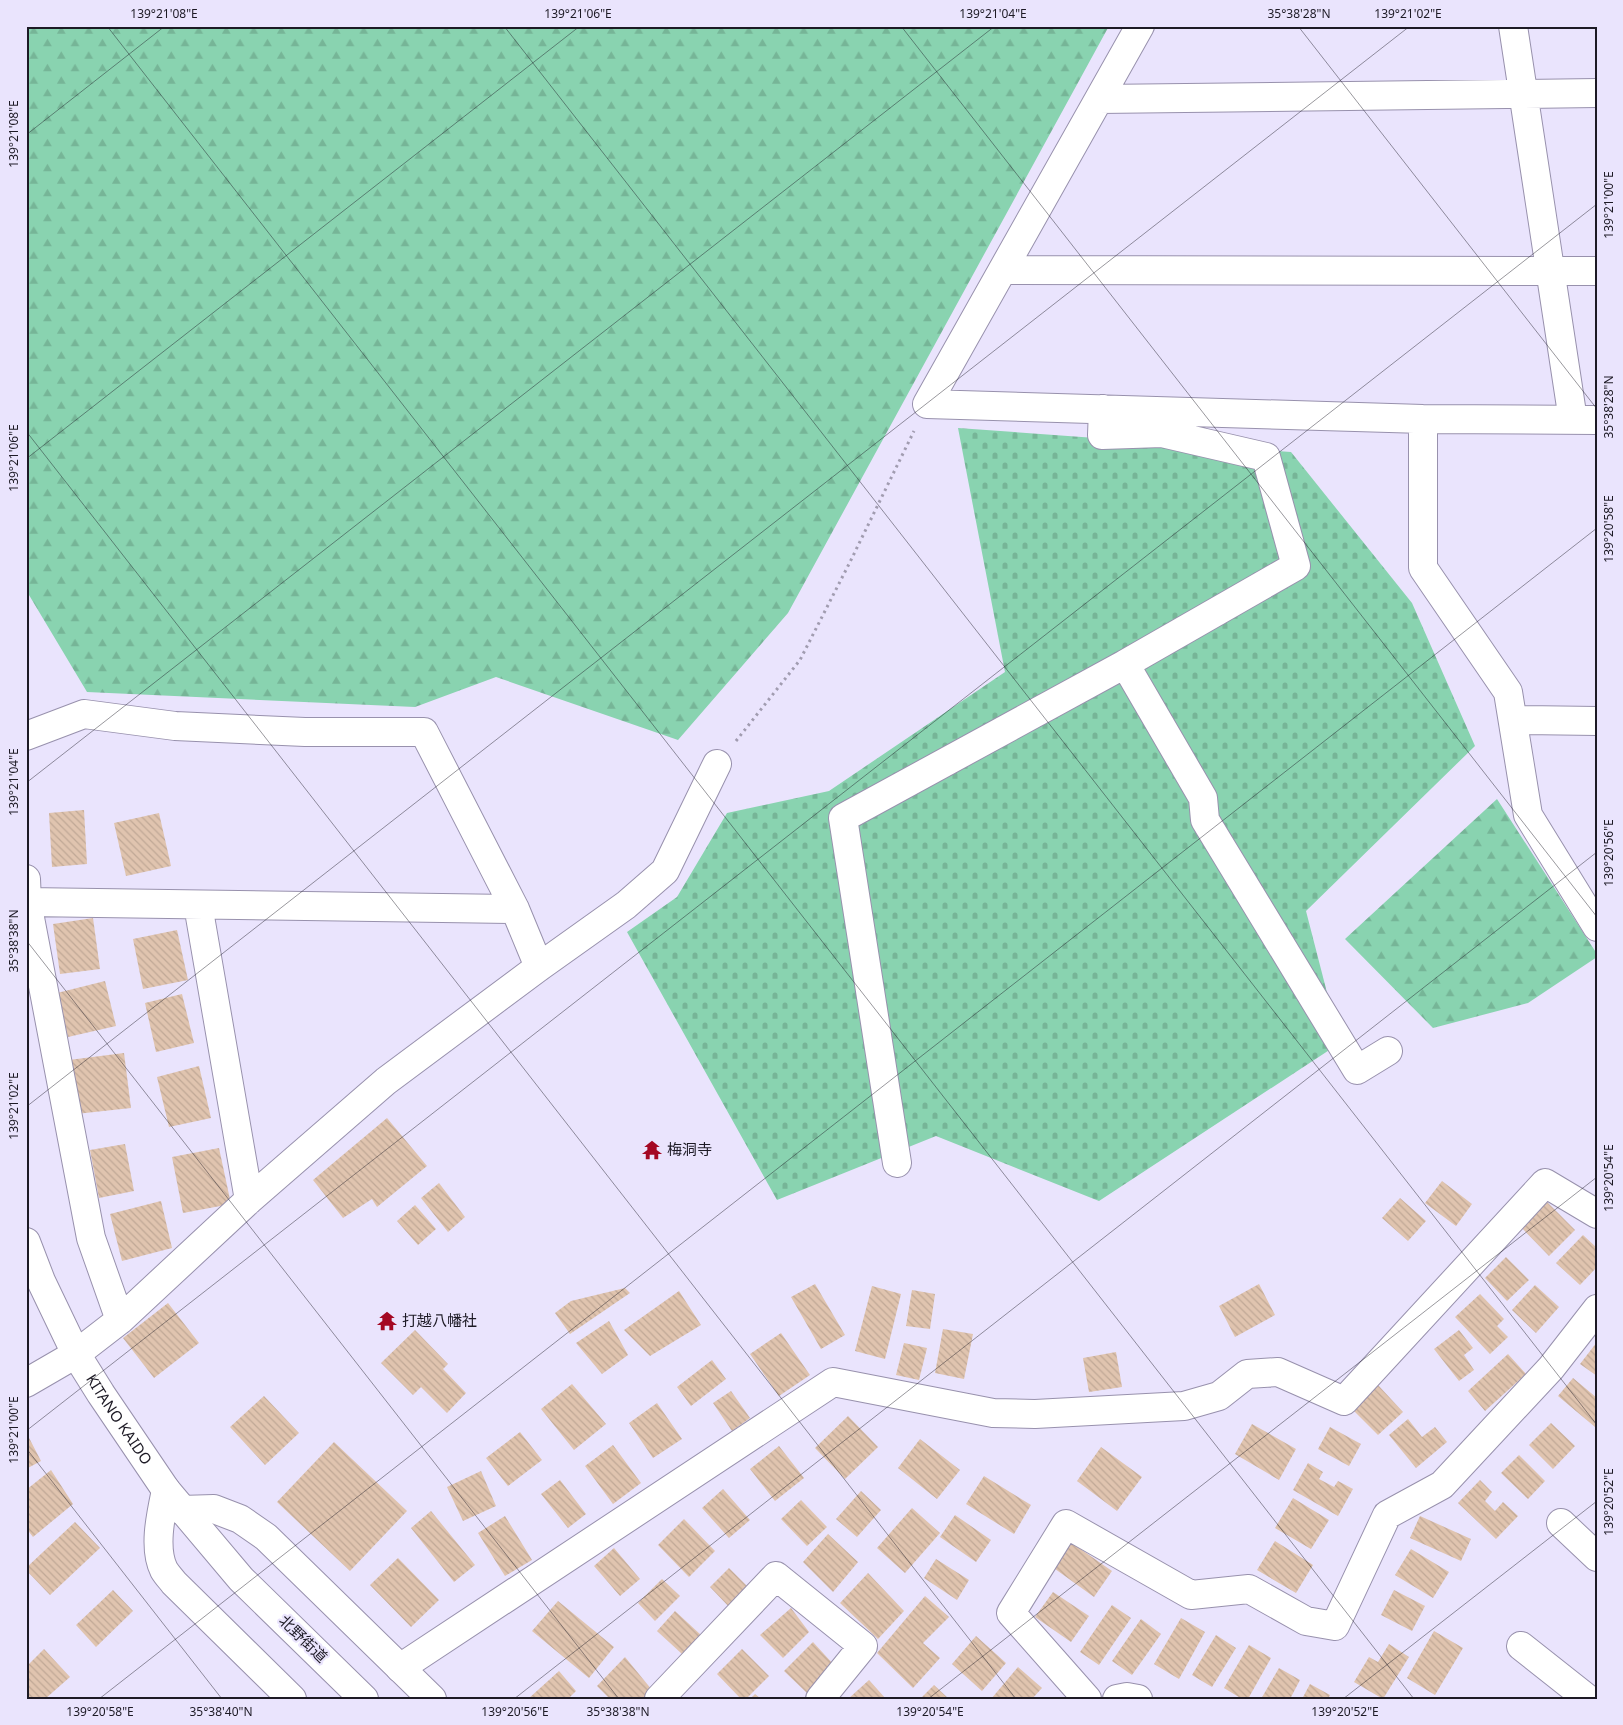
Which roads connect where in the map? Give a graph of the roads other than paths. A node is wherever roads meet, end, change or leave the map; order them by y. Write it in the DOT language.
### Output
graph roads {
  1 [pos="1140,26"];
  2 [pos="1513,26"];
  3 [pos="1597,93"];
  4 [pos="1523,94"];
  5 [pos="1099,99"];
  6 [pos="1002,270"];
  7 [pos="1550,271"];
  8 [pos="1597,271"];
  9 [pos="1103,409"];
  10 [pos="1423,419"];
  11 [pos="1585,420"];
  12 [pos="1125,664"];
  13 [pos="1514,720"];
  14 [pos="1597,721"];
  15 [pos="26,736"];
  16 [pos="717,764"];
  17 [pos="27,890"];
  18 [pos="198,905"];
  19 [pos="515,909"];
  20 [pos="1597,927"];
  21 [pos="539,966"];
  22 [pos="1388,1051"];
  23 [pos="897,1163"];
  24 [pos="249,1200"];
  25 [pos="1597,1214"];
  26 [pos="26,1242"];
  27 [pos="1597,1309"];
  28 [pos="120,1320"];
  29 [pos="76,1354"];
  30 [pos="26,1383"];
  31 [pos="173,1500"];
  32 [pos="1561,1523"];
  33 [pos="1597,1557"];
  34 [pos="1521,1646"];
  35 [pos="400,1668"];
  36 [pos="292,1699"];
  37 [pos="364,1699"];
  38 [pos="432,1699"];
  39 [pos="659,1699"];
  40 [pos="820,1699"];
  41 [pos="1087,1699"];
  42 [pos="1117,1699"];
  43 [pos="1138,1699"];
  44 [pos="1588,1699"];
  1 -- 5 [label="street"];
  2 -- 4 [label="street"];
  3 -- 4 [label="street"];
  4 -- 5 [label="street"];
  4 -- 7 [label="street"];
  5 -- 6 [label="street"];
  6 -- 7 [label="street"];
  6 -- 9 [label="street"];
  7 -- 8 [label="street"];
  7 -- 11 [label="street"];
  9 -- 10 [label="street"];
  9 -- 12 [label="street"];
  10 -- 11 [label="street"];
  10 -- 13 [label="street"];
  12 -- 22 [label="street"];
  12 -- 23 [label="street"];
  13 -- 14 [label="street"];
  13 -- 20 [label="street"];
  15 -- 19 [label="street"];
  16 -- 21 [label="street"];
  17 -- 18 [label="street"];
  17 -- 28 [label="street"];
  18 -- 19 [label="street"];
  18 -- 24 [label="street"];
  19 -- 21 [label="street"];
  21 -- 24 [label="street"];
  24 -- 28 [label="street"];
  25 -- 35 [label="street"];
  26 -- 29 [label="street, KITANO KAIDO"];
  27 -- 41 [label="street"];
  28 -- 29 [label="street"];
  29 -- 30 [label="street"];
  29 -- 31 [label="street, KITANO KAIDO"];
  31 -- 35 [label="street"];
  31 -- 36 [label="street"];
  31 -- 37 [label="street, KITANO KAIDO"];
  32 -- 33 [label="street"];
  34 -- 44 [label="street"];
  35 -- 38 [label="street"];
  39 -- 40 [label="street"];
  42 -- 43 [label="street"];
}
